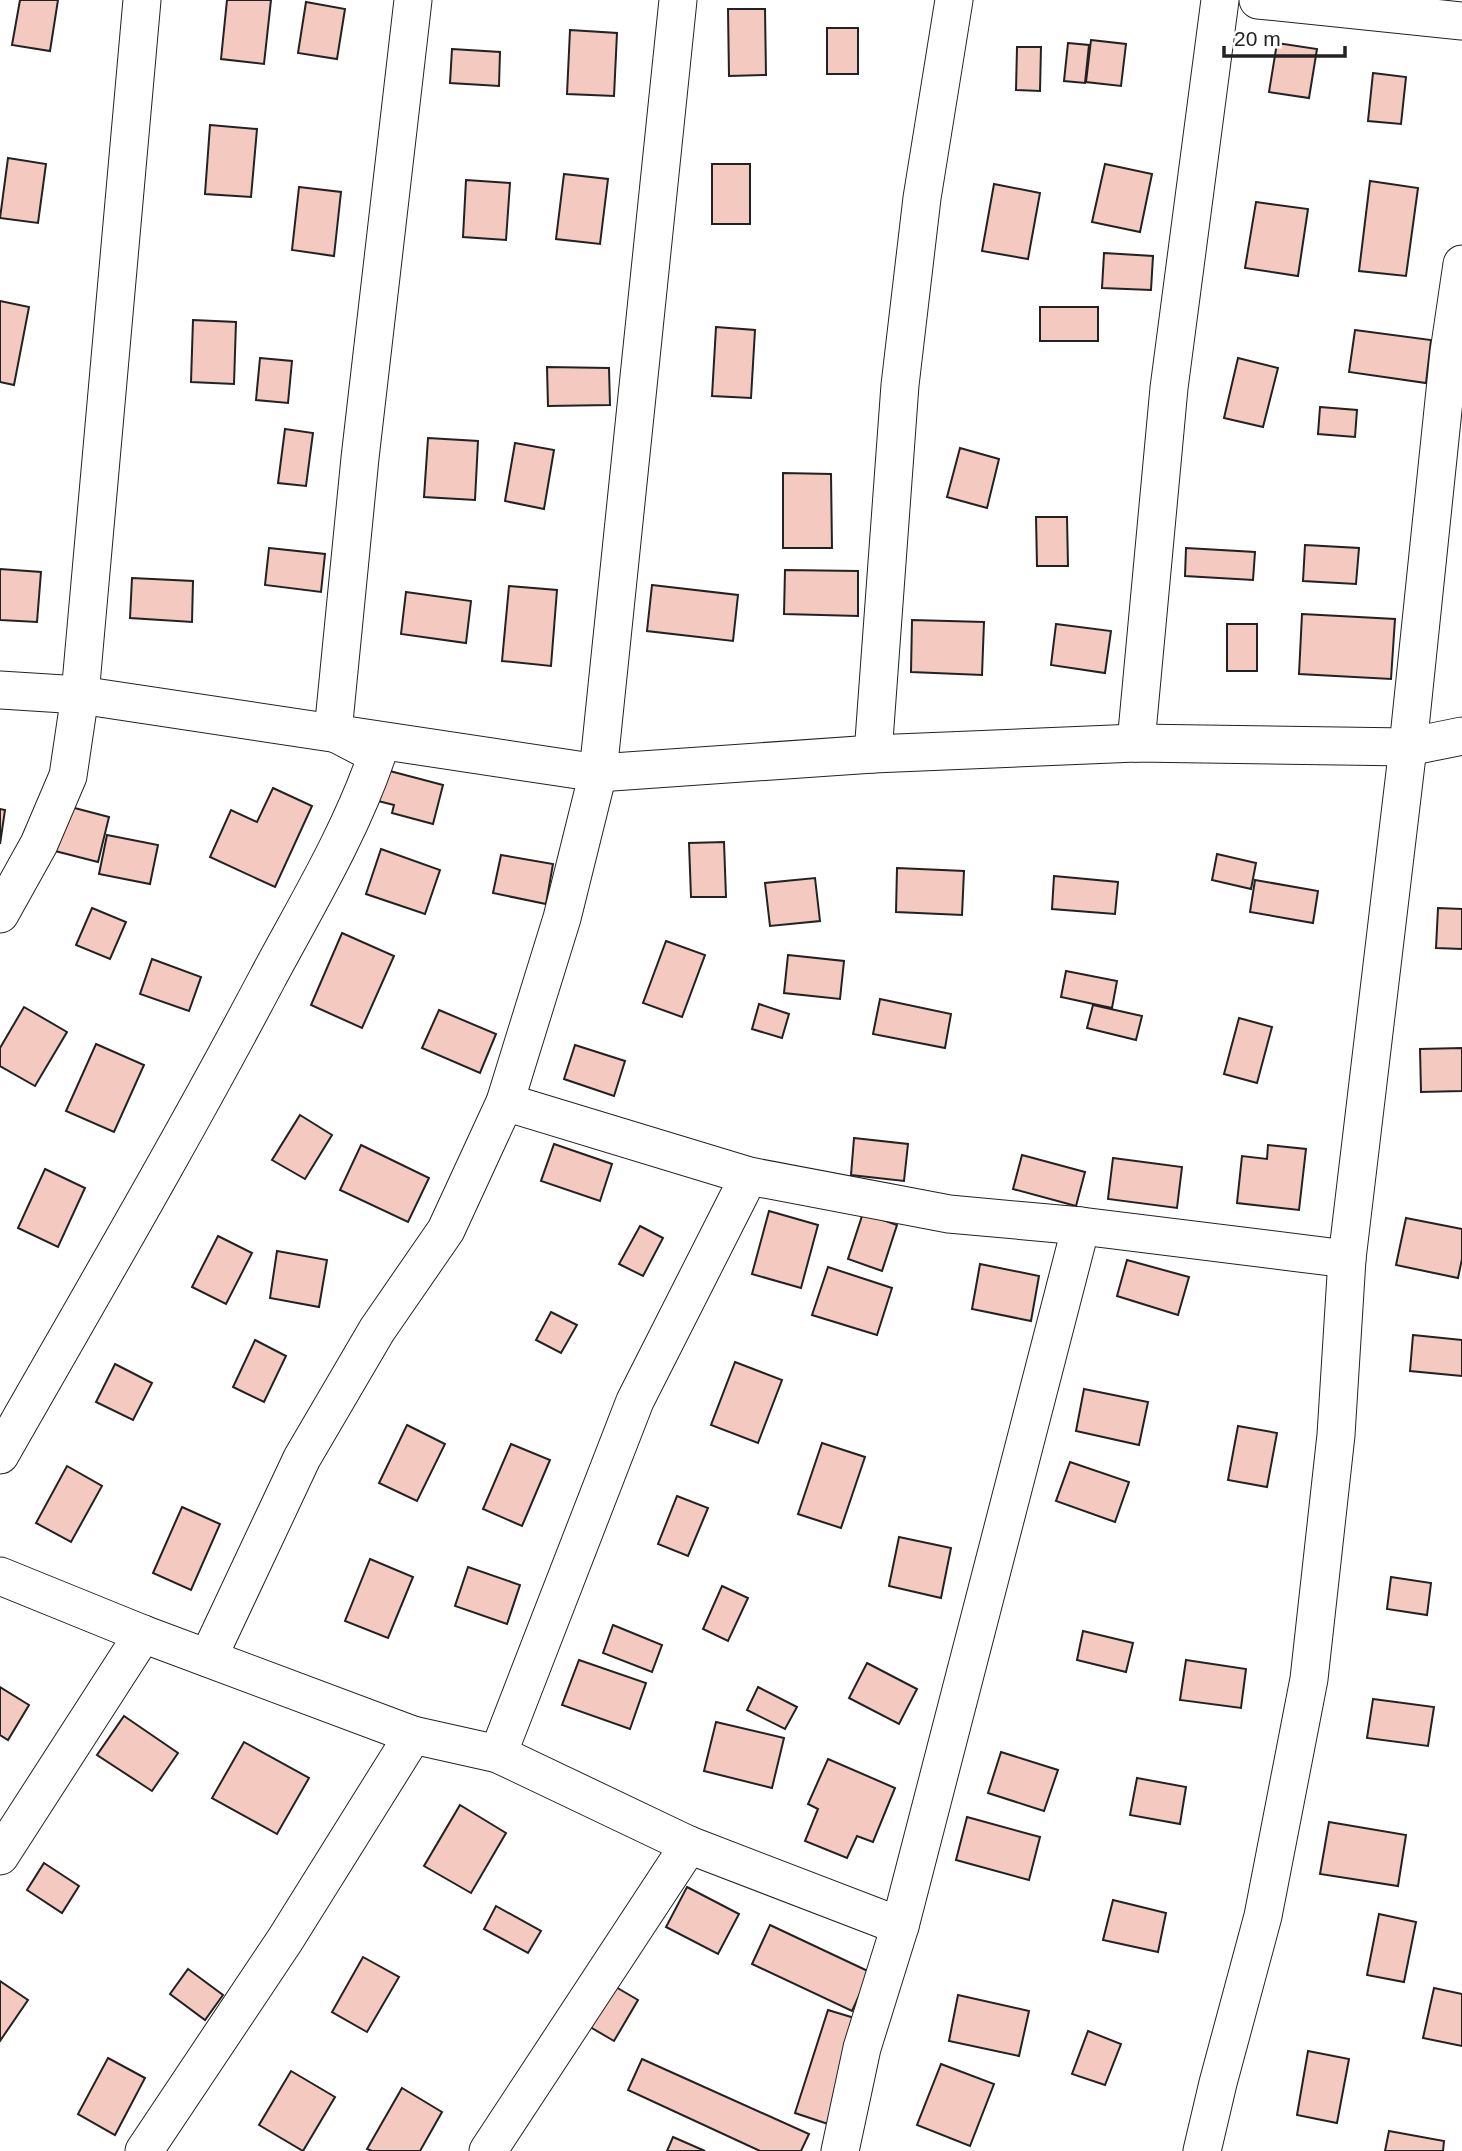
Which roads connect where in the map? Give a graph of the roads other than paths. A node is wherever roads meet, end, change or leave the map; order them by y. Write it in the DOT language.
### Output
graph roads {
  1 [pos="142,0"];
  2 [pos="413,0"];
  3 [pos="678,0"];
  4 [pos="954,0"];
  5 [pos="1220,0"];
  6 [pos="1258,0"];
  7 [pos="1462,21"];
  8 [pos="1462,264"];
  9 [pos="0,690"];
  10 [pos="80,695"];
  11 [pos="333,732"];
  12 [pos="1462,736"];
  13 [pos="1136,743"];
  14 [pos="1408,747"];
  15 [pos="873,754"];
  16 [pos="598,773"];
  17 [pos="0,914"];
  18 [pos="505,1102"];
  19 [pos="749,1176"];
  20 [pos="1081,1226"];
  21 [pos="1347,1259"];
  22 [pos="0,1455"];
  23 [pos="0,1576"];
  24 [pos="143,1634"];
  25 [pos="208,1658"];
  26 [pos="413,1735"];
  27 [pos="498,1755"];
  28 [pos="688,1845"];
  29 [pos="0,1856"];
  30 [pos="900,1926"];
  31 [pos="144,2151"];
  32 [pos="488,2151"];
  33 [pos="841,2151"];
  34 [pos="1202,2151"];
  1 -- 10 [label="street"];
  2 -- 11 [label="street"];
  3 -- 16 [label="street"];
  4 -- 15 [label="street"];
  5 -- 13 [label="street"];
  6 -- 7 [label="street"];
  8 -- 14 [label="street"];
  9 -- 10 [label="street"];
  10 -- 11 [label="street"];
  10 -- 17 [label="street"];
  11 -- 16 [label="street"];
  11 -- 22 [label="street"];
  12 -- 14 [label="street"];
  13 -- 14 [label="street"];
  13 -- 15 [label="street"];
  14 -- 21 [label="street"];
  15 -- 16 [label="street"];
  16 -- 18 [label="street"];
  18 -- 19 [label="street"];
  18 -- 25 [label="street"];
  19 -- 20 [label="street"];
  19 -- 27 [label="street"];
  20 -- 21 [label="street"];
  20 -- 30 [label="street"];
  21 -- 34 [label="street"];
  23 -- 24 [label="street"];
  24 -- 25 [label="street"];
  24 -- 29 [label="street"];
  25 -- 26 [label="street"];
  26 -- 27 [label="street"];
  26 -- 31 [label="street"];
  27 -- 28 [label="street"];
  28 -- 30 [label="street"];
  28 -- 32 [label="street"];
  30 -- 33 [label="street"];
}
